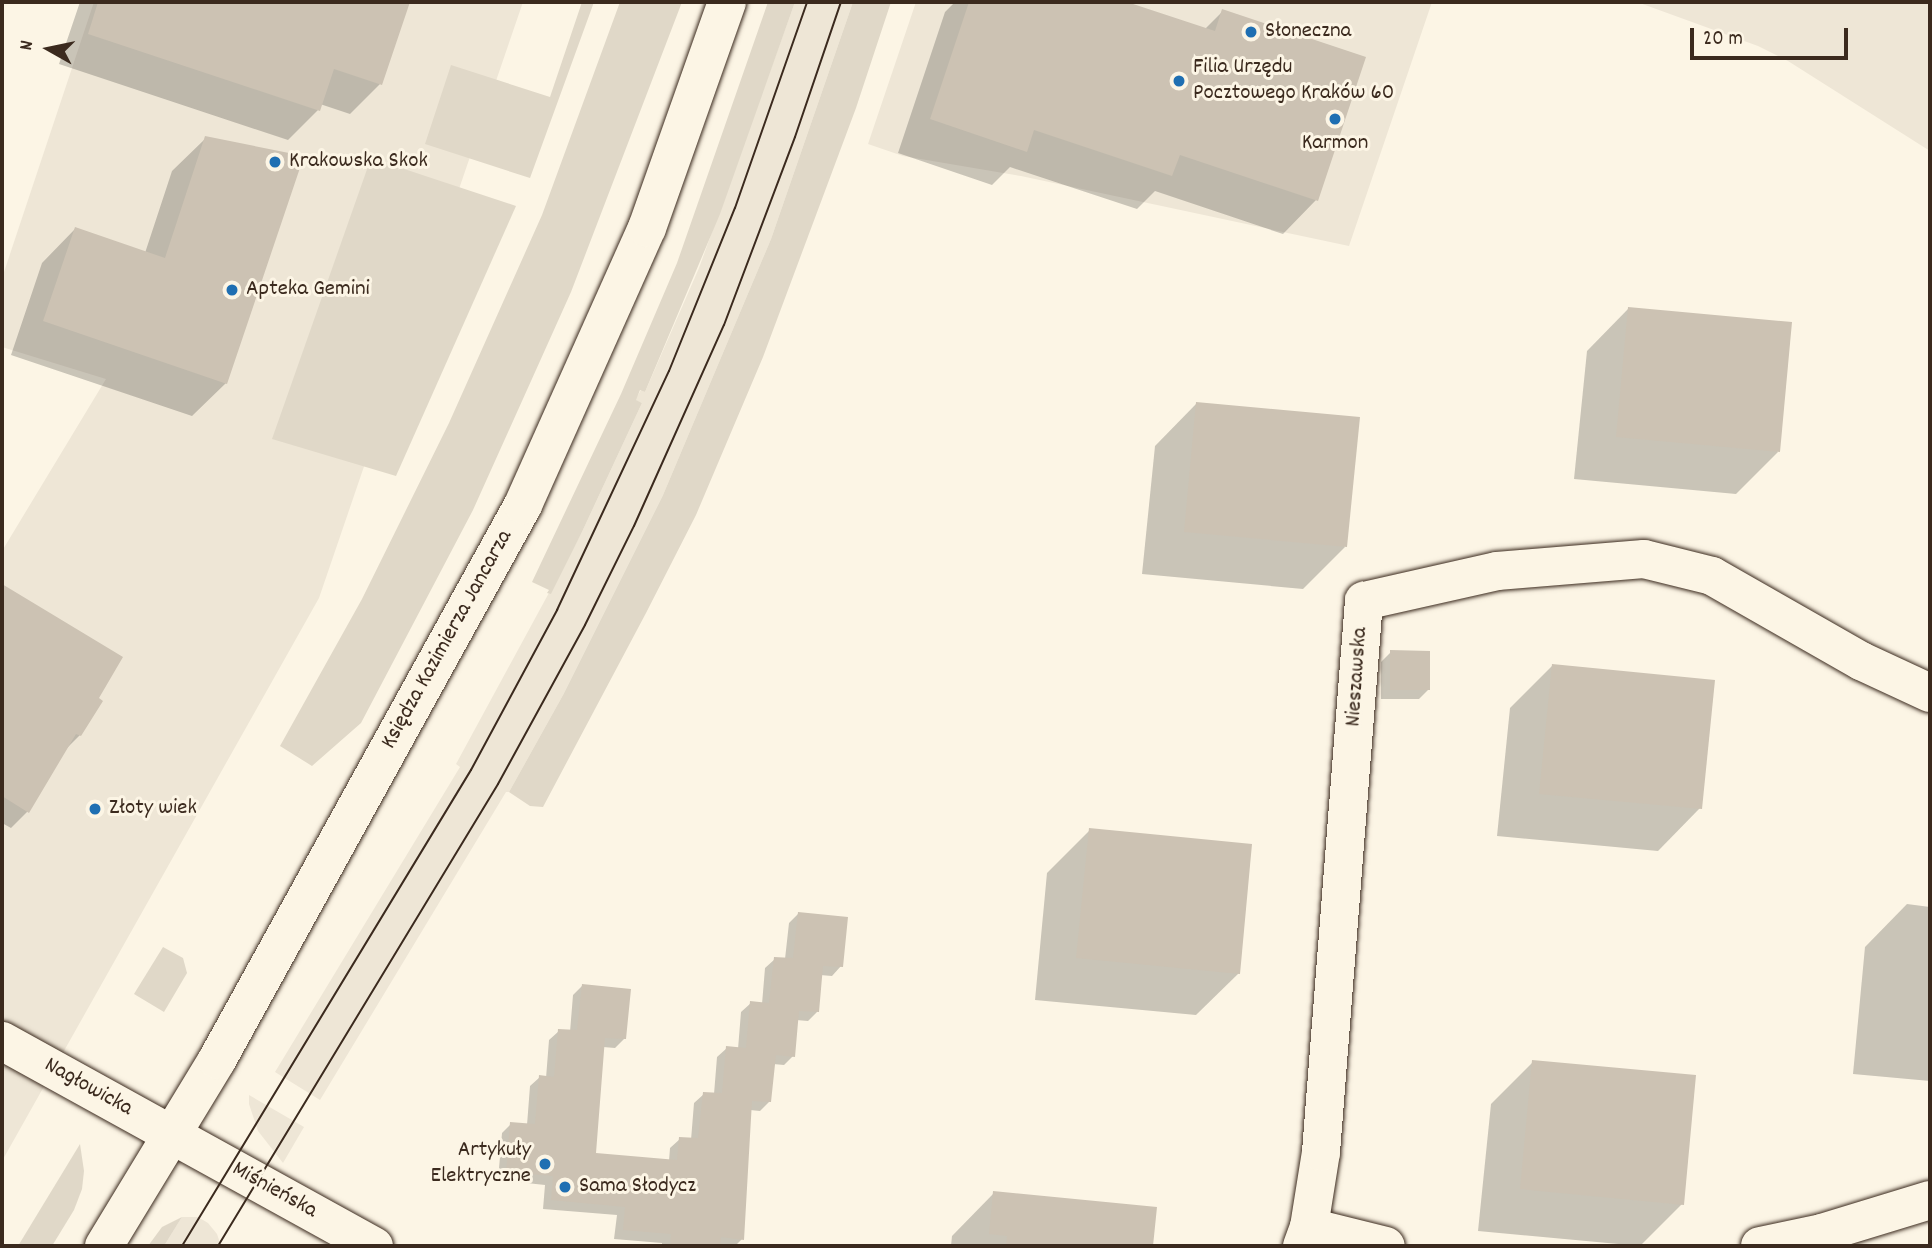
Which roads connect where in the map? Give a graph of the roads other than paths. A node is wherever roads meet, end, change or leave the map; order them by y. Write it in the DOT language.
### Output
graph roads {
  1 [pos="727,2"];
  2 [pos="1930,693"];
  3 [pos="2,1041"];
  4 [pos="174,1135"];
  5 [pos="1930,1200"];
  6 [pos="1305,1236"];
  7 [pos="104,1246"];
  8 [pos="374,1246"];
  9 [pos="1386,1246"];
  10 [pos="1760,1246"];
  1 -- 4 [label="street, Księdza Kazimierza Jancarza"];
  2 -- 6 [label="street, Nieszawska"];
  3 -- 4 [label="street, Nagłowicka"];
  4 -- 7 [label="street, Księdza Kazimierza Jancarza"];
  4 -- 8 [label="street, Miśnieńska"];
  5 -- 10 [label="street"];
  6 -- 9 [label="street, Nieszawska"];
}
